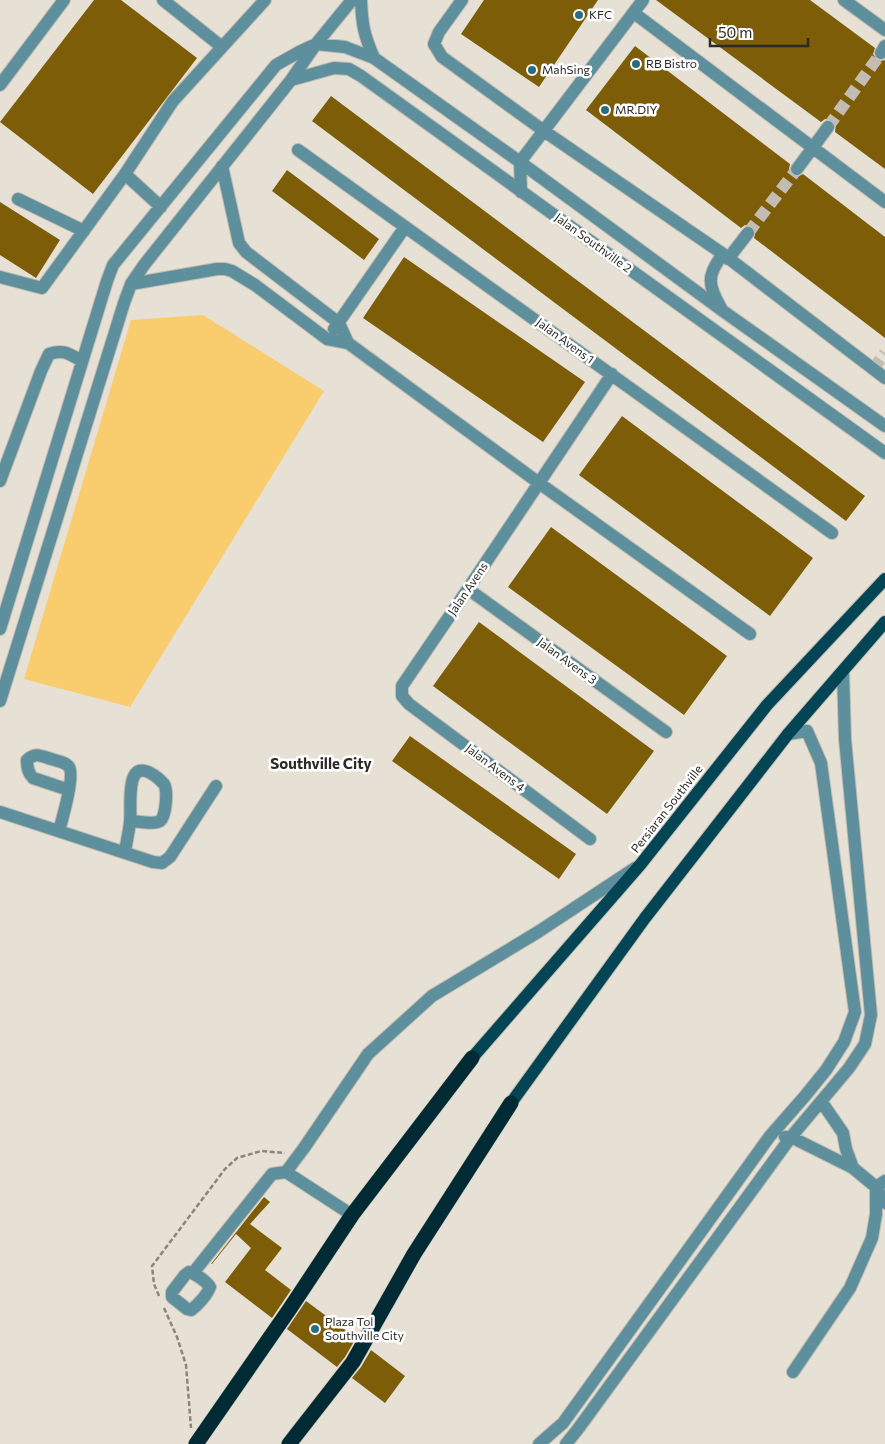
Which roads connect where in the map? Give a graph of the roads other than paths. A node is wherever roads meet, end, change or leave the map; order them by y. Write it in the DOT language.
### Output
graph roads {
  1 [pos="64,0"];
  2 [pos="163,0"];
  3 [pos="265,0"];
  4 [pos="352,0"];
  5 [pos="361,0"];
  6 [pos="462,0"];
  7 [pos="643,0"];
  8 [pos="844,0"];
  9 [pos="634,13"];
  10 [pos="885,30"];
  11 [pos="316,44"];
  12 [pos="222,47"];
  13 [pos="374,58"];
  14 [pos="291,80"];
  15 [pos="0,85"];
  16 [pos="828,127"];
  17 [pos="544,132"];
  18 [pos="812,147"];
  19 [pos="298,150"];
  20 [pos="520,162"];
  21 [pos="222,166"];
  22 [pos="797,169"];
  23 [pos="124,174"];
  24 [pos="522,192"];
  25 [pos="18,199"];
  26 [pos="885,202"];
  27 [pos="161,207"];
  28 [pos="405,226"];
  29 [pos="84,230"];
  30 [pos="748,233"];
  31 [pos="726,256"];
  32 [pos="266,268"];
  33 [pos="0,277"];
  34 [pos="131,284"];
  35 [pos="255,286"];
  36 [pos="304,296"];
  37 [pos="723,311"];
  38 [pos="292,314"];
  39 [pos="339,324"];
  40 [pos="327,338"];
  41 [pos="348,343"];
  42 [pos="82,361"];
  43 [pos="612,374"];
  44 [pos="885,378"];
  45 [pos="885,426"];
  46 [pos="885,453"];
  47 [pos="0,481"];
  48 [pos="539,484"];
  49 [pos="832,533"];
  50 [pos="885,579"];
  51 [pos="468,589"];
  52 [pos="885,622"];
  53 [pos="0,629"];
  54 [pos="750,634"];
  55 [pos="843,671"];
  56 [pos="402,696"];
  57 [pos="0,701"];
  58 [pos="666,732"];
  59 [pos="788,734"];
  60 [pos="216,786"];
  61 [pos="69,790"];
  62 [pos="0,812"];
  63 [pos="130,821"];
  64 [pos="59,832"];
  65 [pos="590,839"];
  66 [pos="125,852"];
  67 [pos="640,865"];
  68 [pos="472,1058"];
  69 [pos="821,1101"];
  70 [pos="511,1103"];
  71 [pos="770,1136"];
  72 [pos="792,1137"];
  73 [pos="853,1168"];
  74 [pos="286,1172"];
  75 [pos="880,1184"];
  76 [pos="885,1203"];
  77 [pos="352,1215"];
  78 [pos="194,1273"];
  79 [pos="793,1372"];
  80 [pos="196,1444"];
  81 [pos="289,1444"];
  82 [pos="539,1444"];
  83 [pos="566,1444"];
  1 -- 15 [label="street"];
  2 -- 12 [label="street"];
  3 -- 12 [label="street"];
  4 -- 11 [label="street"];
  5 -- 13 [label="street"];
  6 -- 17 [label="street"];
  7 -- 9 [label="street"];
  8 -- 10 [label="street"];
  9 -- 17 [label="street"];
  9 -- 18 [label="street"];
  11 -- 13 [label="street, Jalan Southville 2"];
  11 -- 14 [label="street"];
  11 -- 27 [label="street"];
  12 -- 23 [label="street"];
  13 -- 20 [label="street, Jalan Southville 2"];
  14 -- 21 [label="street"];
  14 -- 24 [label="street, Jalan Southville 2"];
  16 -- 18 [label="street"];
  17 -- 20 [label="street"];
  17 -- 31 [label="street"];
  18 -- 22 [label="street"];
  18 -- 26 [label="street"];
  19 -- 28 [label="street, Jalan Avens 1"];
  20 -- 24 [label="street"];
  20 -- 37 [label="street, Jalan Southville 2"];
  21 -- 32 [label="street"];
  21 -- 34 [label="street"];
  23 -- 27 [label="street"];
  23 -- 29 [label="street"];
  24 -- 46 [label="street, Jalan Southville 2"];
  25 -- 29 [label="street"];
  27 -- 42 [label="street"];
  28 -- 39 [label="street"];
  28 -- 43 [label="street, Jalan Avens 1"];
  29 -- 33 [label="street"];
  30 -- 31 [label="street"];
  31 -- 37 [label="street"];
  31 -- 44 [label="street"];
  32 -- 35 [label="street"];
  32 -- 36 [label="street"];
  34 -- 35 [label="street"];
  34 -- 57 [label="street"];
  35 -- 38 [label="street"];
  36 -- 38 [label="street"];
  36 -- 39 [label="street"];
  37 -- 45 [label="street, Jalan Southville 2"];
  38 -- 40 [label="street"];
  39 -- 40 [label="street"];
  39 -- 41 [label="street"];
  40 -- 41 [label="street"];
  41 -- 48 [label="street"];
  42 -- 47 [label="street"];
  42 -- 53 [label="street"];
  43 -- 48 [label="street, Jalan Avens"];
  43 -- 49 [label="street, Jalan Avens 1"];
  48 -- 51 [label="street, Jalan Avens"];
  48 -- 54 [label="street"];
  50 -- 67 [label="main road, Persiaran Southville"];
  51 -- 56 [label="street, Jalan Avens"];
  51 -- 58 [label="street, Jalan Avens 3"];
  52 -- 55 [label="main road"];
  55 -- 59 [label="main road"];
  55 -- 69 [label="street"];
  56 -- 65 [label="street, Jalan Avens 4"];
  59 -- 70 [label="main road"];
  59 -- 71 [label="street"];
  60 -- 66 [label="street"];
  61 -- 64 [label="street"];
  62 -- 64 [label="street"];
  63 -- 66 [label="street"];
  64 -- 66 [label="street"];
  67 -- 68 [label="main road, Persiaran Southville"];
  67 -- 74 [label="street"];
  68 -- 77 [label="highway"];
  69 -- 72 [label="street"];
  69 -- 73 [label="street"];
  70 -- 81 [label="highway"];
  71 -- 72 [label="street"];
  71 -- 82 [label="street"];
  72 -- 73 [label="street"];
  72 -- 83 [label="street"];
  73 -- 75 [label="street"];
  74 -- 77 [label="street"];
  74 -- 78 [label="street"];
  75 -- 76 [label="street"];
  75 -- 79 [label="street"];
  77 -- 80 [label="highway"];
}
